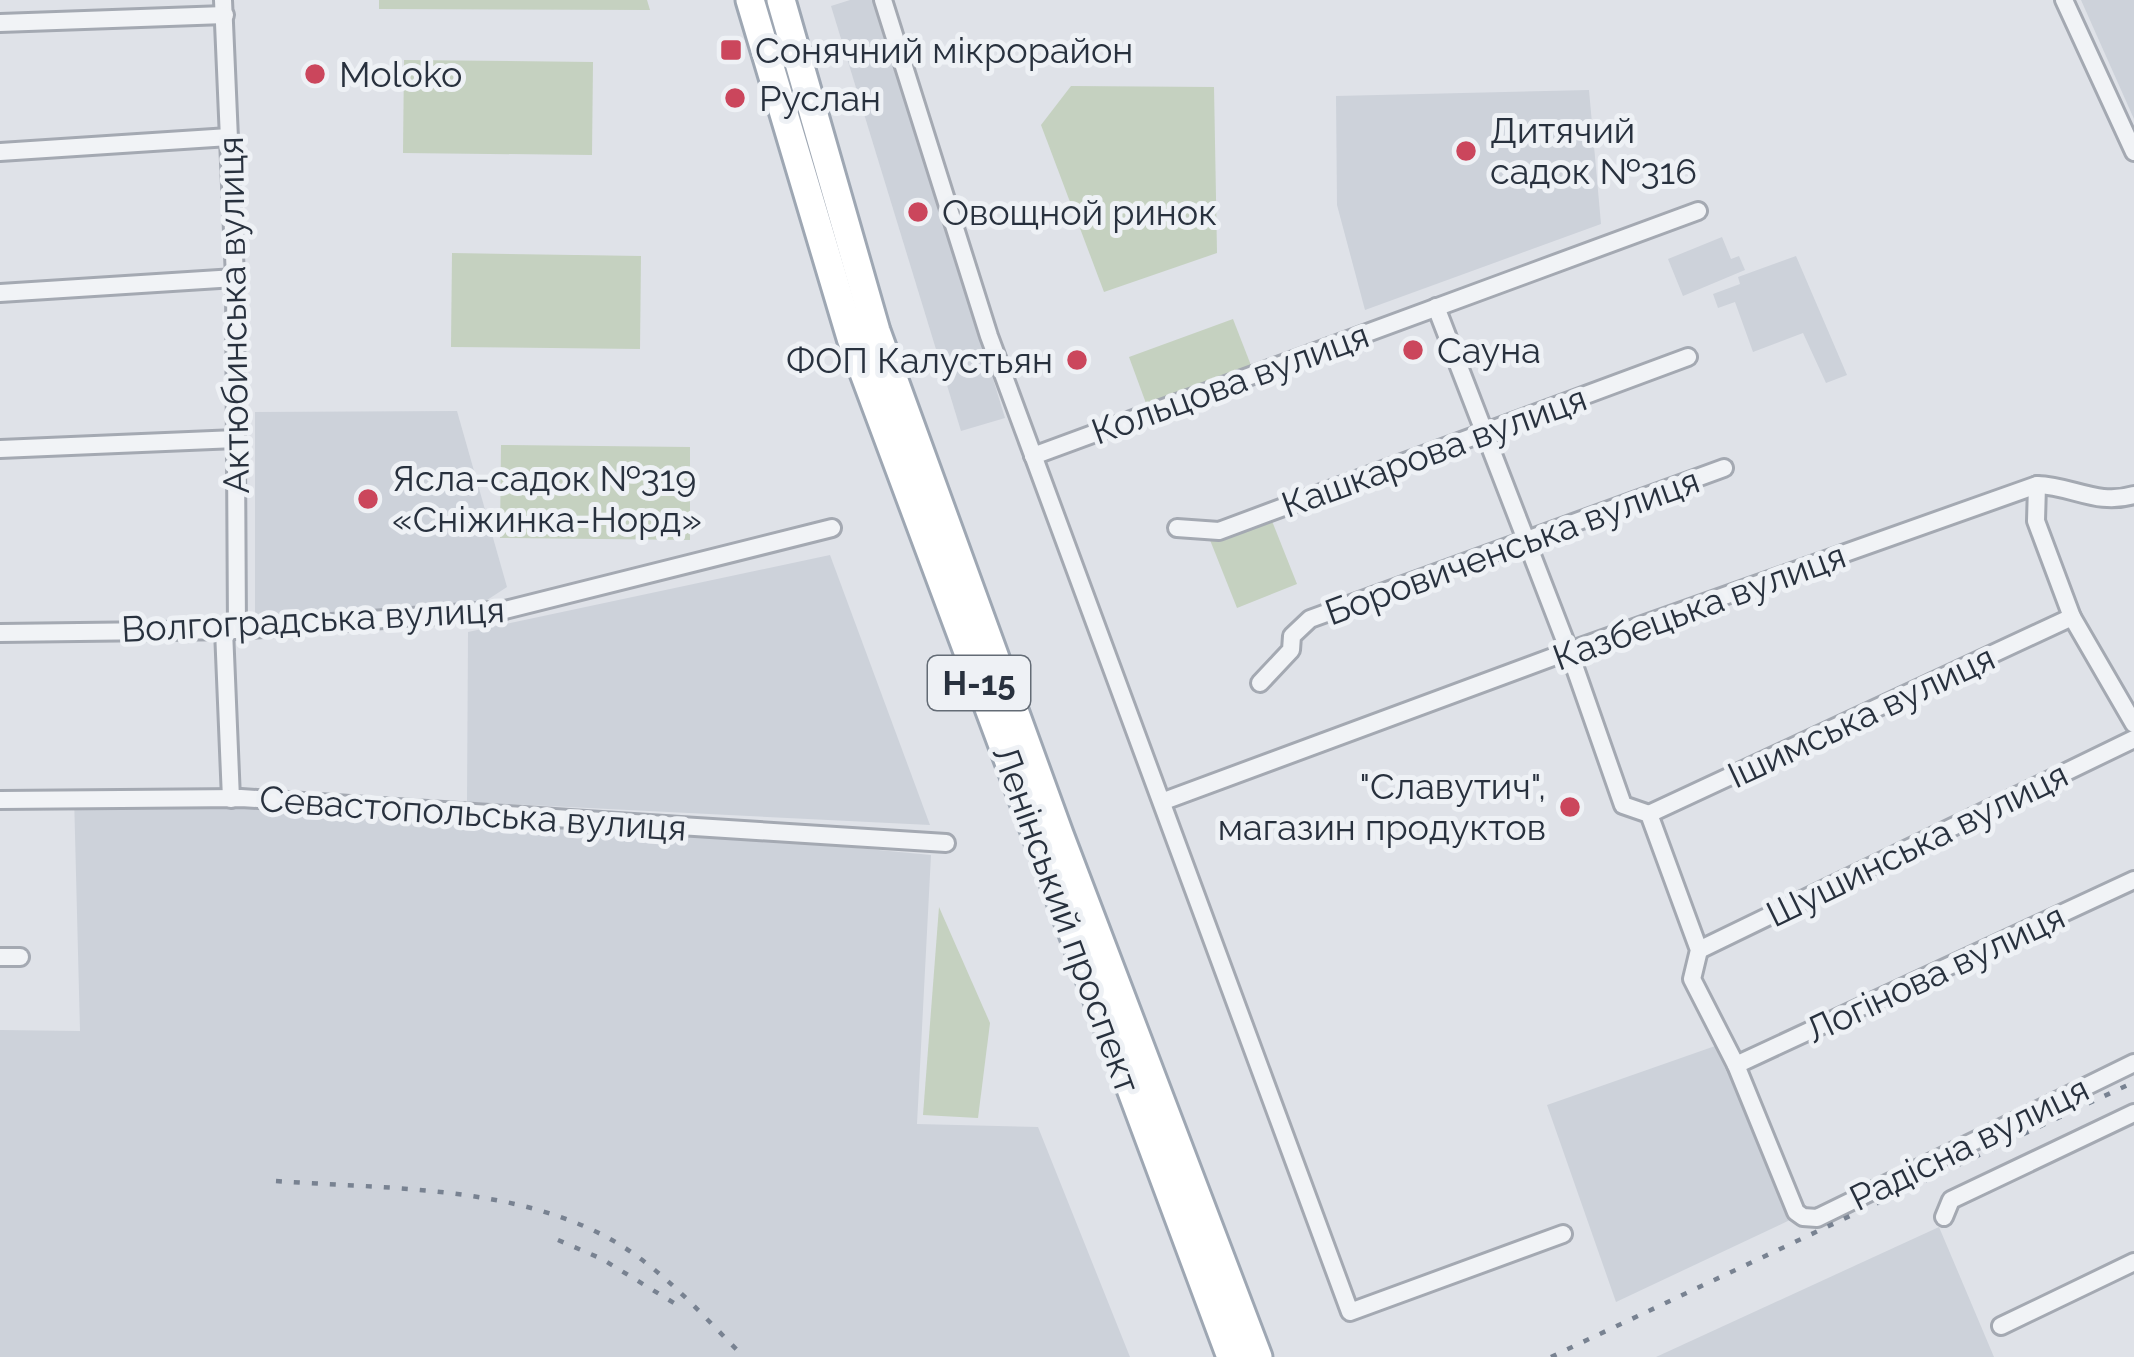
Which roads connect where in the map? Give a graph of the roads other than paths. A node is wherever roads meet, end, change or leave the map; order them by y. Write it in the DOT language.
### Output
graph roads {
  1 [pos="750,0"];
  2 [pos="781,0"];
  3 [pos="883,0"];
  4 [pos="2064,0"];
  5 [pos="224,7"];
  6 [pos="0,23"];
  7 [pos="230,137"];
  8 [pos="0,152"];
  9 [pos="2134,152"];
  10 [pos="1698,212"];
  11 [pos="235,278"];
  12 [pos="0,293"];
  13 [pos="1436,308"];
  14 [pos="1688,357"];
  15 [pos="1487,432"];
  16 [pos="236,439"];
  17 [pos="0,449"];
  18 [pos="1033,456"];
  19 [pos="1724,468"];
  20 [pos="2037,485"];
  21 [pos="2134,495"];
  22 [pos="832,528"];
  23 [pos="1177,528"];
  24 [pos="1527,540"];
  25 [pos="2072,617"];
  26 [pos="230,630"];
  27 [pos="0,633"];
  28 [pos="1569,651"];
  29 [pos="1260,683"];
  30 [pos="2134,724"];
  31 [pos="2134,739"];
  32 [pos="231,799"];
  33 [pos="0,800"];
  34 [pos="1164,801"];
  35 [pos="1649,814"];
  36 [pos="946,843"];
  37 [pos="2134,880"];
  38 [pos="1700,950"];
  39 [pos="0,957"];
  40 [pos="20,957"];
  41 [pos="2134,1063"];
  42 [pos="1736,1065"];
  43 [pos="2134,1113"];
  44 [pos="1944,1217"];
  45 [pos="1563,1234"];
  46 [pos="2134,1262"];
  47 [pos="2001,1326"];
  48 [pos="1231,1357"];
  49 [pos="1258,1357"];
  1 -- 48 [label="main road, Ленінський проспект / Н-15"];
  2 -- 49 [label="main road, Ленінський проспект / Н-15"];
  3 -- 18 [label="street"];
  4 -- 9 [label="street"];
  5 -- 6 [label="street"];
  5 -- 7 [label="street, Актюбинська вулиця"];
  7 -- 8 [label="street"];
  7 -- 11 [label="street, Актюбинська вулиця"];
  10 -- 13 [label="street, Кольцова вулиця"];
  11 -- 12 [label="street"];
  11 -- 16 [label="street, Актюбинська вулиця"];
  13 -- 15 [label="street"];
  13 -- 18 [label="street, Кольцова вулиця"];
  14 -- 15 [label="street, Кашкарова вулиця"];
  15 -- 23 [label="street, Кашкарова вулиця"];
  15 -- 24 [label="street"];
  16 -- 17 [label="street"];
  16 -- 26 [label="street, Актюбинська вулиця"];
  18 -- 34 [label="street"];
  19 -- 24 [label="street, Боровиченська вулиця"];
  20 -- 21 [label="street"];
  20 -- 25 [label="street"];
  20 -- 28 [label="street, Казбецька вулиця"];
  22 -- 26 [label="street, Волгоградська вулиця"];
  24 -- 28 [label="street"];
  24 -- 29 [label="street, Боровиченська вулиця"];
  25 -- 30 [label="street"];
  25 -- 35 [label="street, Ішимська вулиця"];
  26 -- 27 [label="street, Волгоградська вулиця"];
  26 -- 32 [label="street, Актюбинська вулиця"];
  28 -- 34 [label="street, Казбецька вулиця"];
  28 -- 35 [label="street"];
  31 -- 38 [label="street, Шушинська вулиця"];
  32 -- 33 [label="street, Севастопольська вулиця"];
  32 -- 36 [label="street, Севастопольська вулиця"];
  34 -- 45 [label="street"];
  35 -- 38 [label="street"];
  37 -- 42 [label="street, Логінова вулиця"];
  38 -- 42 [label="street"];
  39 -- 40 [label="street"];
  41 -- 42 [label="street, Радісна вулиця"];
  43 -- 44 [label="street, Радісна вулиця"];
  46 -- 47 [label="street"];
}
